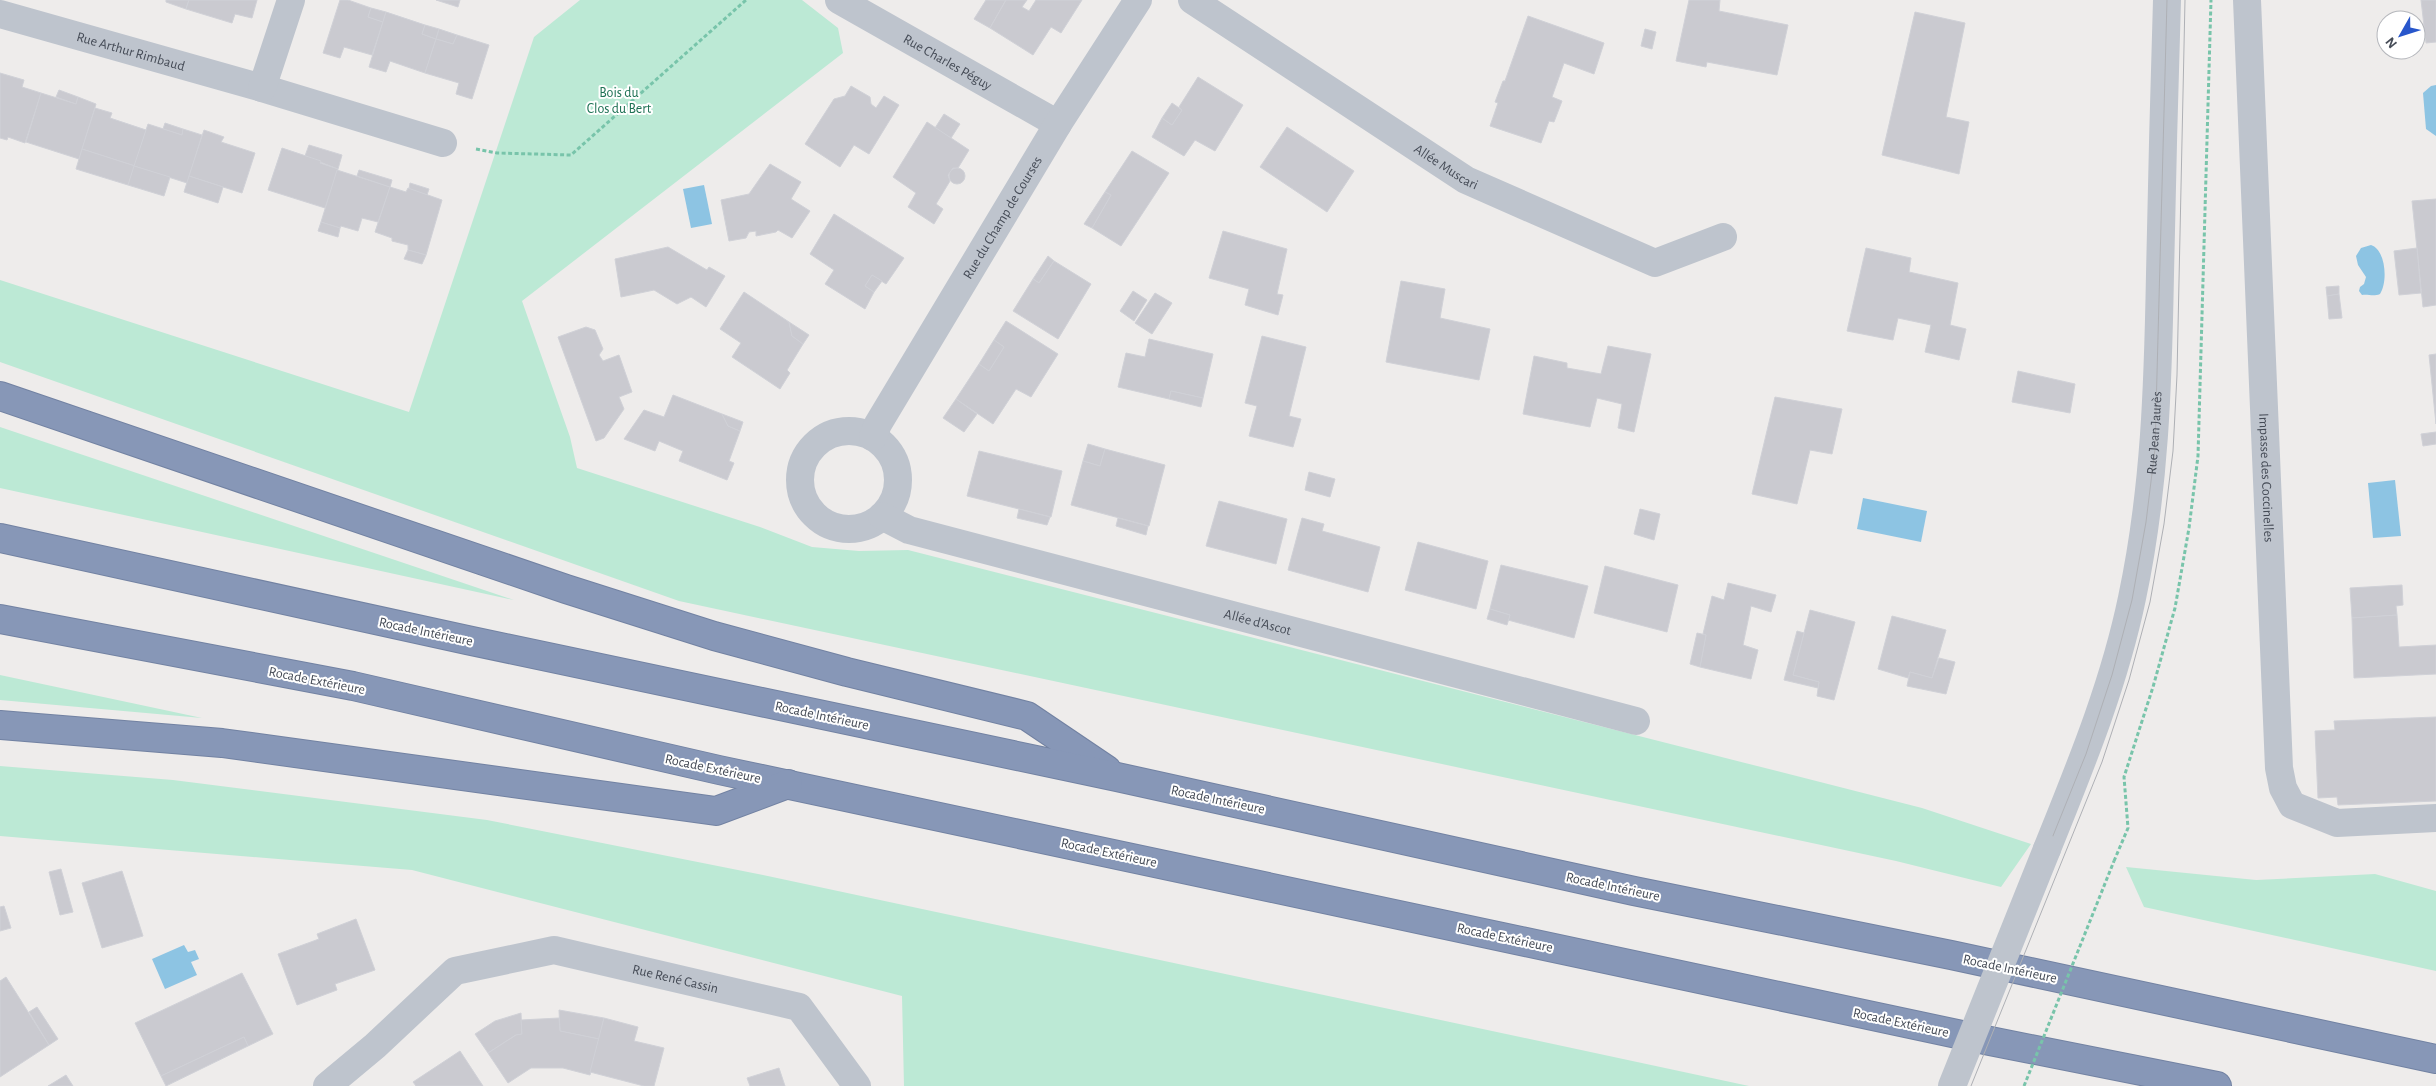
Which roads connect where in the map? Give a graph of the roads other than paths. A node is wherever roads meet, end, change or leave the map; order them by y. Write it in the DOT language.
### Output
graph roads {
  1 [pos="291,0"];
  2 [pos="839,0"];
  3 [pos="1138,0"];
  4 [pos="1192,0"];
  5 [pos="2166,0"];
  6 [pos="2247,0"];
  7 [pos="0,14"];
  8 [pos="262,88"];
  9 [pos="1058,124"];
  10 [pos="442,143"];
  11 [pos="1723,236"];
  12 [pos="0,396"];
  13 [pos="873,437"];
  14 [pos="882,516"];
  15 [pos="0,538"];
  16 [pos="0,619"];
  17 [pos="1636,721"];
  18 [pos="0,726"];
  19 [pos="1117,777"];
  20 [pos="788,784"];
  21 [pos="2436,818"];
  22 [pos="2436,1059"];
  23 [pos="327,1086"];
  24 [pos="857,1086"];
  25 [pos="1952,1086"];
  26 [pos="2217,1086"];
  1 -- 8 [label="street"];
  2 -- 9 [label="street, Rue Charles Péguy"];
  3 -- 9 [label="street, Rue du Champ de Courses"];
  4 -- 11 [label="street, Allée Muscari"];
  5 -- 25 [label="street, Rue Jean Jaurès, bridge"];
  6 -- 21 [label="street, Impasse des Coccinelles"];
  7 -- 8 [label="street, Rue Arthur Rimbaud"];
  8 -- 10 [label="street, Rue Arthur Rimbaud"];
  9 -- 13 [label="street, Rue du Champ de Courses"];
  12 -- 19 [label="highway"];
  13 -- 14 [label="street"];
  13 -- 14 [label="street"];
  14 -- 17 [label="street, Allée d'Ascot"];
  15 -- 19 [label="highway, Rocade Intérieure"];
  16 -- 20 [label="highway, Rocade Extérieure"];
  18 -- 20 [label="highway"];
  19 -- 22 [label="highway, Rocade Intérieure"];
  20 -- 26 [label="highway, Rocade Extérieure"];
  23 -- 24 [label="street, Rue René Cassin"];
}
